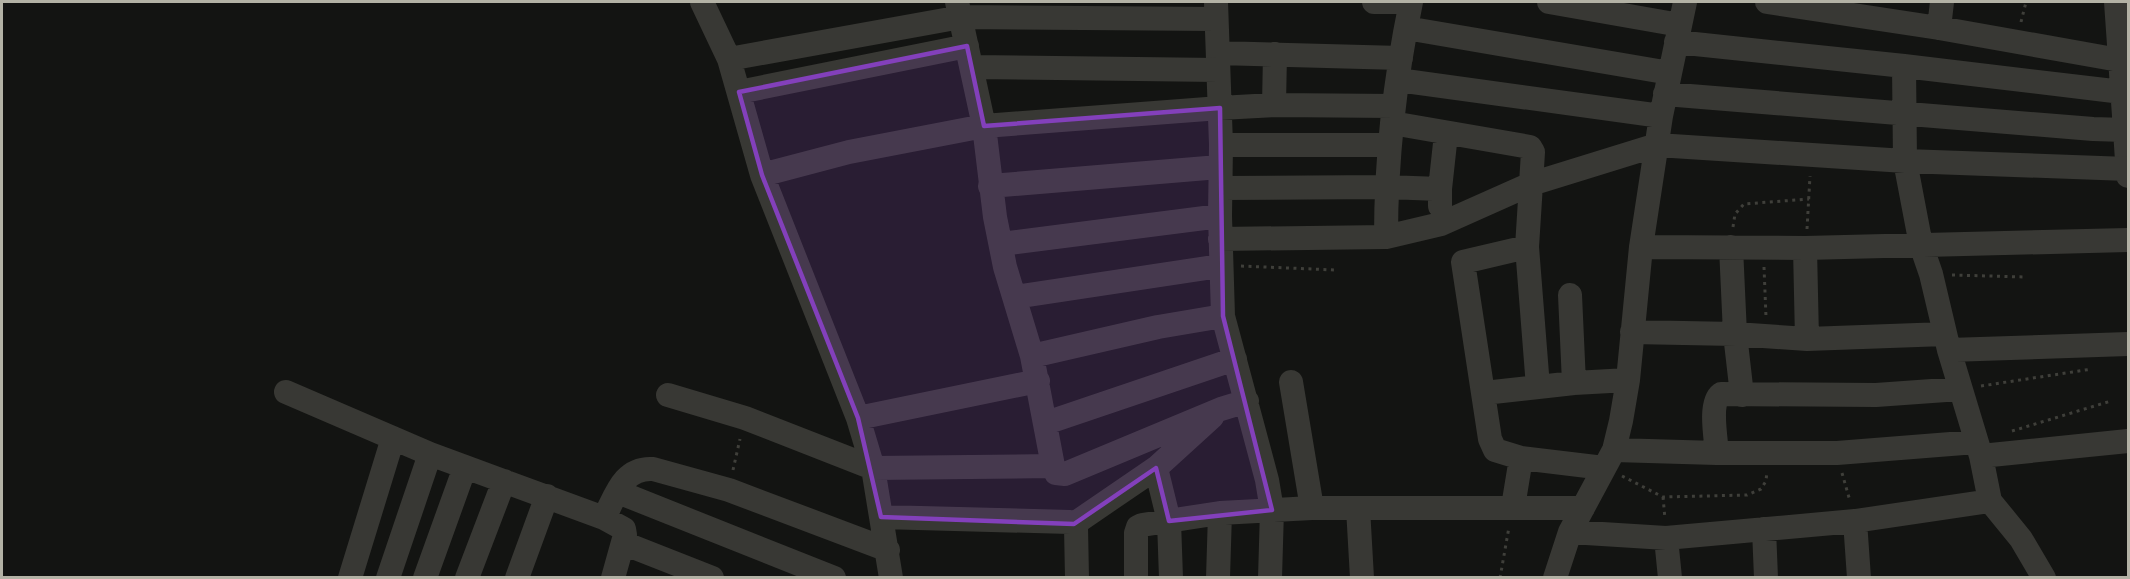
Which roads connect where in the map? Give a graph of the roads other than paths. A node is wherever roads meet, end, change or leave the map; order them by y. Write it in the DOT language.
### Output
graph roads {
  1 [pos="702,2"];
  2 [pos="1374,2"];
  3 [pos="1410,2"];
  4 [pos="1549,2"];
  5 [pos="1685,2"];
  6 [pos="1767,2"];
  7 [pos="1942,2"];
  8 [pos="2116,2"];
  9 [pos="959,9"];
  10 [pos="1216,10"];
  11 [pos="1406,28"];
  12 [pos="1939,28"];
  13 [pos="1678,34"];
  14 [pos="1275,54"];
  15 [pos="969,57"];
  16 [pos="729,59"];
  17 [pos="2119,60"];
  18 [pos="1218,61"];
  19 [pos="1905,66"];
  20 [pos="1400,69"];
  21 [pos="740,92"];
  22 [pos="2122,92"];
  23 [pos="1665,94"];
  24 [pos="1274,105"];
  25 [pos="1220,108"];
  26 [pos="1905,112"];
  27 [pos="1392,125"];
  28 [pos="984,126"];
  29 [pos="2125,130"];
  30 [pos="1446,134"];
  31 [pos="1657,145"];
  32 [pos="1905,161"];
  33 [pos="1220,167"];
  34 [pos="2128,173"];
  35 [pos="762,175"];
  36 [pos="1531,184"];
  37 [pos="990,186"];
  38 [pos="1386,187"];
  39 [pos="1440,189"];
  40 [pos="1441,224"];
  41 [pos="1220,228"];
  42 [pos="1386,237"];
  43 [pos="2128,240"];
  44 [pos="1001,244"];
  45 [pos="1921,245"];
  46 [pos="1527,246"];
  47 [pos="1641,246"];
  48 [pos="1731,248"];
  49 [pos="1806,248"];
  50 [pos="1220,266"];
  51 [pos="1570,295"];
  52 [pos="1014,297"];
  53 [pos="1223,316"];
  54 [pos="1632,332"];
  55 [pos="1735,334"];
  56 [pos="1807,339"];
  57 [pos="1947,342"];
  58 [pos="2128,344"];
  59 [pos="1032,356"];
  60 [pos="1235,360"];
  61 [pos="1628,380"];
  62 [pos="1038,381"];
  63 [pos="1291,382"];
  64 [pos="1575,383"];
  65 [pos="1538,387"];
  66 [pos="1960,389"];
  67 [pos="286,392"];
  68 [pos="1484,393"];
  69 [pos="1742,394"];
  70 [pos="668,395"];
  71 [pos="1246,401"];
  72 [pos="1221,409"];
  73 [pos="858,418"];
  74 [pos="1046,423"];
  75 [pos="393,438"];
  76 [pos="2128,441"];
  77 [pos="1978,449"];
  78 [pos="1717,453"];
  79 [pos="430,454"];
  80 [pos="1521,458"];
  81 [pos="1609,459"];
  82 [pos="1053,466"];
  83 [pos="465,467"];
  84 [pos="873,468"];
  85 [pos="1156,468"];
  86 [pos="504,481"];
  87 [pos="618,492"];
  88 [pos="547,496"];
  89 [pos="1990,501"];
  90 [pos="1512,507"];
  91 [pos="1312,508"];
  92 [pos="1358,508"];
  93 [pos="1583,508"];
  94 [pos="1272,510"];
  95 [pos="1220,513"];
  96 [pos="881,517"];
  97 [pos="604,518"];
  98 [pos="1169,521"];
  99 [pos="1855,521"];
  100 [pos="1074,524"];
  101 [pos="1764,529"];
  102 [pos="1570,532"];
  103 [pos="1666,538"];
  104 [pos="624,543"];
  105 [pos="888,550"];
  106 [pos="350,578"];
  107 [pos="388,578"];
  108 [pos="425,578"];
  109 [pos="467,578"];
  110 [pos="517,578"];
  111 [pos="613,578"];
  112 [pos="712,578"];
  113 [pos="834,578"];
  114 [pos="891,578"];
  115 [pos="1077,578"];
  116 [pos="1136,578"];
  117 [pos="1171,578"];
  118 [pos="1218,578"];
  119 [pos="1269,578"];
  120 [pos="1362,578"];
  121 [pos="1555,578"];
  122 [pos="1670,578"];
  123 [pos="1766,578"];
  124 [pos="1859,578"];
  125 [pos="2044,578"];
  1 -- 16 [label="street"];
  2 -- 3 [label="street"];
  3 -- 11 [label="street"];
  4 -- 13 [label="street"];
  5 -- 13 [label="street"];
  6 -- 12 [label="street"];
  7 -- 12 [label="street"];
  8 -- 17 [label="street"];
  9 -- 10 [label="street"];
  9 -- 15 [label="street"];
  9 -- 16 [label="street"];
  10 -- 18 [label="street"];
  11 -- 20 [label="street"];
  11 -- 23 [label="street"];
  12 -- 17 [label="street"];
  13 -- 19 [label="street"];
  13 -- 23 [label="street"];
  14 -- 18 [label="street"];
  14 -- 20 [label="street"];
  14 -- 24 [label="street"];
  15 -- 18 [label="street"];
  15 -- 21 [label="street"];
  15 -- 28 [label="street"];
  16 -- 21 [label="street"];
  17 -- 22 [label="street"];
  18 -- 25 [label="street"];
  19 -- 22 [label="street"];
  19 -- 26 [label="street"];
  20 -- 23 [label="street"];
  20 -- 27 [label="street"];
  21 -- 35 [label="street"];
  22 -- 29 [label="street"];
  23 -- 26 [label="street"];
  23 -- 31 [label="street"];
  24 -- 25 [label="street"];
  24 -- 27 [label="street"];
  25 -- 28 [label="street"];
  25 -- 33 [label="street"];
  26 -- 29 [label="street"];
  26 -- 32 [label="street"];
  27 -- 30 [label="street"];
  27 -- 33 [label="street"];
  27 -- 38 [label="street"];
  28 -- 35 [label="street"];
  28 -- 37 [label="street"];
  29 -- 34 [label="street"];
  30 -- 36 [label="street"];
  30 -- 39 [label="street"];
  31 -- 32 [label="street"];
  31 -- 36 [label="street"];
  31 -- 47 [label="street"];
  32 -- 34 [label="street"];
  32 -- 45 [label="street"];
  33 -- 37 [label="street"];
  33 -- 38 [label="street"];
  33 -- 41 [label="street"];
  35 -- 73 [label="street"];
  36 -- 40 [label="street"];
  36 -- 46 [label="street"];
  37 -- 44 [label="street"];
  38 -- 39 [label="street"];
  38 -- 42 [label="street"];
  39 -- 40 [label="street"];
  40 -- 42 [label="street"];
  41 -- 42 [label="street"];
  41 -- 44 [label="street"];
  41 -- 50 [label="street"];
  43 -- 45 [label="street"];
  44 -- 52 [label="street"];
  45 -- 49 [label="street"];
  45 -- 57 [label="street"];
  46 -- 65 [label="street"];
  46 -- 68 [label="street"];
  47 -- 48 [label="street"];
  47 -- 54 [label="street"];
  48 -- 49 [label="street"];
  48 -- 55 [label="street"];
  49 -- 56 [label="street"];
  50 -- 52 [label="street"];
  50 -- 53 [label="street"];
  51 -- 64 [label="street"];
  52 -- 59 [label="street"];
  53 -- 59 [label="street"];
  53 -- 60 [label="street"];
  54 -- 55 [label="street"];
  54 -- 61 [label="street"];
  55 -- 56 [label="street"];
  55 -- 69 [label="street"];
  56 -- 57 [label="street"];
  57 -- 58 [label="street"];
  57 -- 66 [label="street"];
  59 -- 62 [label="street"];
  60 -- 71 [label="street"];
  60 -- 74 [label="street"];
  61 -- 64 [label="street"];
  61 -- 81 [label="street"];
  62 -- 73 [label="street"];
  62 -- 74 [label="street"];
  63 -- 91 [label="street"];
  64 -- 65 [label="street"];
  65 -- 68 [label="street"];
  66 -- 69 [label="street"];
  66 -- 77 [label="street"];
  67 -- 75 [label="street"];
  68 -- 80 [label="street"];
  69 -- 78 [label="street"];
  70 -- 84 [label="street"];
  71 -- 72 [label="street"];
  71 -- 94 [label="street"];
  72 -- 82 [label="street"];
  72 -- 85 [label="street"];
  73 -- 84 [label="street"];
  74 -- 82 [label="street"];
  75 -- 79 [label="street"];
  75 -- 106 [label="street"];
  76 -- 77 [label="street"];
  77 -- 78 [label="street"];
  77 -- 89 [label="street"];
  78 -- 81 [label="street"];
  79 -- 83 [label="street"];
  79 -- 107 [label="street"];
  80 -- 81 [label="street"];
  80 -- 90 [label="street"];
  81 -- 93 [label="street"];
  82 -- 84 [label="street"];
  83 -- 86 [label="street"];
  83 -- 108 [label="street"];
  84 -- 96 [label="street"];
  85 -- 98 [label="street"];
  85 -- 100 [label="street"];
  86 -- 88 [label="street"];
  86 -- 109 [label="street"];
  87 -- 97 [label="street"];
  87 -- 105 [label="street"];
  87 -- 113 [label="street"];
  88 -- 97 [label="street"];
  88 -- 110 [label="street"];
  89 -- 99 [label="street"];
  89 -- 125 [label="street"];
  90 -- 92 [label="street"];
  90 -- 93 [label="street"];
  91 -- 92 [label="street"];
  91 -- 94 [label="street"];
  92 -- 120 [label="street"];
  93 -- 102 [label="street"];
  94 -- 95 [label="street"];
  94 -- 119 [label="street"];
  95 -- 98 [label="street"];
  95 -- 118 [label="street"];
  96 -- 100 [label="street"];
  96 -- 105 [label="street"];
  97 -- 104 [label="street"];
  98 -- 116 [label="street"];
  98 -- 117 [label="street"];
  99 -- 101 [label="street"];
  99 -- 124 [label="street"];
  100 -- 115 [label="street"];
  101 -- 103 [label="street"];
  101 -- 123 [label="street"];
  102 -- 103 [label="street"];
  102 -- 121 [label="street"];
  103 -- 122 [label="street"];
  104 -- 111 [label="street"];
  104 -- 112 [label="street"];
  105 -- 114 [label="street"];
}
